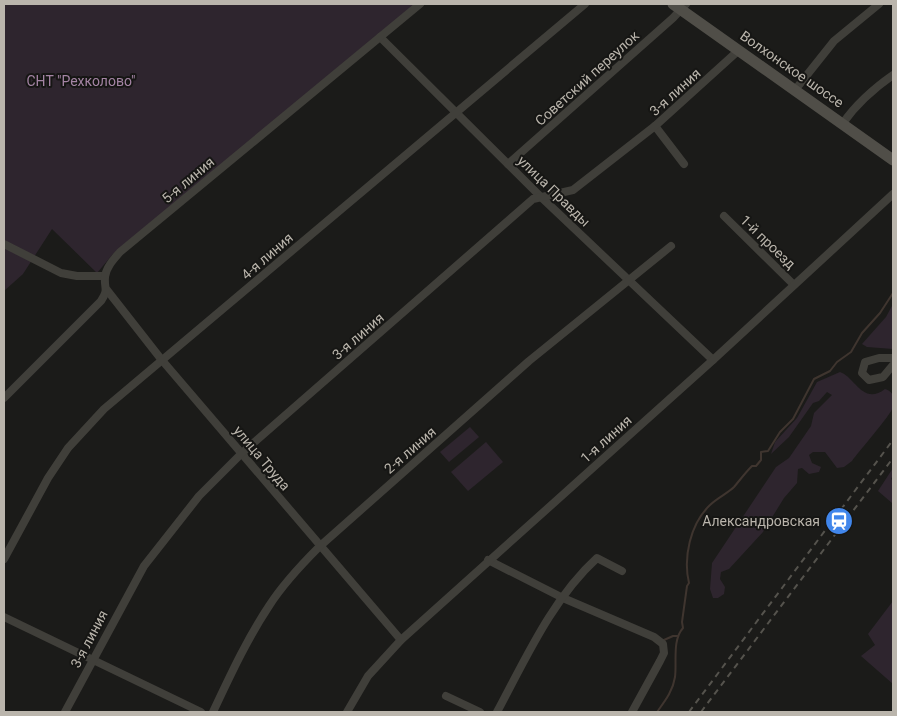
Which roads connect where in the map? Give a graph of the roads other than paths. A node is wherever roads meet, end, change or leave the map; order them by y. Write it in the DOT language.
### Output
graph roads {
  1 [pos="420,4"];
  2 [pos="584,4"];
  3 [pos="879,4"];
  4 [pos="680,6"];
  5 [pos="380,37"];
  6 [pos="739,50"];
  7 [pos="893,75"];
  8 [pos="795,90"];
  9 [pos="454,112"];
  10 [pos="843,123"];
  11 [pos="654,126"];
  12 [pos="893,160"];
  13 [pos="508,164"];
  14 [pos="684,164"];
  15 [pos="893,194"];
  16 [pos="540,196"];
  17 [pos="724,216"];
  18 [pos="4,244"];
  19 [pos="671,246"];
  20 [pos="105,276"];
  21 [pos="629,278"];
  22 [pos="794,285"];
  23 [pos="107,290"];
  24 [pos="893,358"];
  25 [pos="161,359"];
  26 [pos="713,360"];
  27 [pos="893,365"];
  28 [pos="4,398"];
  29 [pos="242,453"];
  30 [pos="319,546"];
  31 [pos="4,559"];
  32 [pos="488,560"];
  33 [pos="622,571"];
  34 [pos="563,598"];
  35 [pos="4,617"];
  36 [pos="400,640"];
  37 [pos="92,661"];
  38 [pos="446,696"];
  39 [pos="65,712"];
  40 [pos="201,712"];
  41 [pos="213,712"];
  42 [pos="347,712"];
  43 [pos="480,712"];
  44 [pos="497,712"];
  45 [pos="632,712"];
  1 -- 5 [label="street, 5-я линия"];
  2 -- 9 [label="street, 4-я линия"];
  3 -- 8 [label="street"];
  4 -- 6 [label="main road, Волхонское шоссе"];
  4 -- 13 [label="street, Советский переулок"];
  5 -- 9 [label="street, улица Правды"];
  5 -- 20 [label="street, 5-я линия"];
  6 -- 8 [label="main road, Волхонское шоссе"];
  6 -- 11 [label="street, 3-я линия"];
  7 -- 10 [label="street"];
  8 -- 10 [label="main road, Волхонское шоссе"];
  9 -- 13 [label="street, улица Правды"];
  9 -- 25 [label="street, 4-я линия"];
  10 -- 12 [label="main road, Волхонское шоссе"];
  11 -- 14 [label="street"];
  11 -- 16 [label="street, 3-я линия"];
  13 -- 16 [label="street, улица Правды"];
  15 -- 22 [label="street, 1-я линия"];
  16 -- 21 [label="street, улица Правды"];
  16 -- 29 [label="street, 3-я линия"];
  17 -- 22 [label="street, 1-й проезд"];
  18 -- 20 [label="street"];
  19 -- 21 [label="street, 2-я линия"];
  20 -- 23 [label="street"];
  21 -- 26 [label="street, улица Правды"];
  21 -- 30 [label="street, 2-я линия"];
  22 -- 26 [label="street, 1-я линия"];
  23 -- 25 [label="street, улица Труда"];
  23 -- 28 [label="street"];
  24 -- 27 [label="street"];
  25 -- 29 [label="street, улица Труда"];
  25 -- 31 [label="street, 4-я линия"];
  26 -- 32 [label="street, 1-я линия"];
  29 -- 30 [label="street, улица Труда"];
  29 -- 37 [label="street, 3-я линия"];
  30 -- 36 [label="street, улица Труда"];
  30 -- 41 [label="street, 2-я линия"];
  32 -- 34 [label="street"];
  32 -- 36 [label="street, 1-я линия"];
  33 -- 34 [label="street"];
  34 -- 44 [label="street"];
  34 -- 45 [label="street"];
  35 -- 37 [label="street"];
  36 -- 42 [label="street, 1-я линия"];
  37 -- 39 [label="street, 3-я линия"];
  37 -- 40 [label="street"];
  38 -- 43 [label="street"];
}
